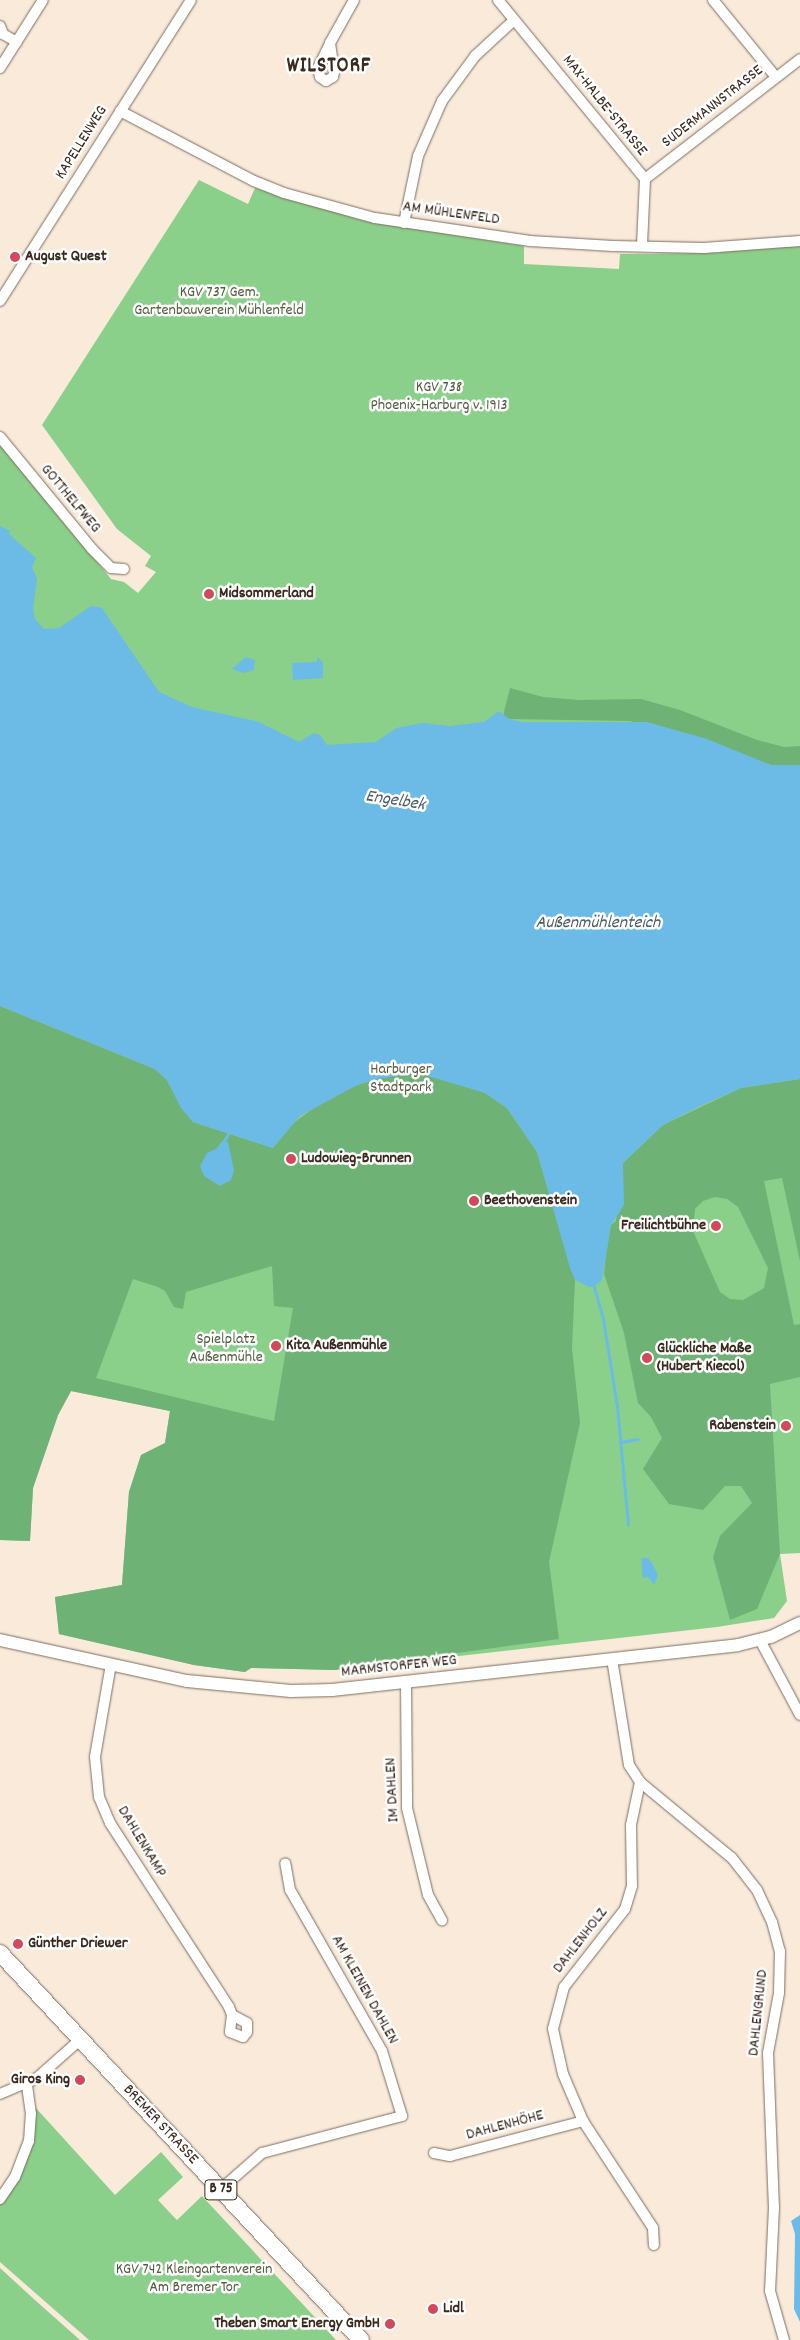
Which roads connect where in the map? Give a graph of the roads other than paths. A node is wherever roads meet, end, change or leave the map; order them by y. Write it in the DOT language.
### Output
graph roads {
  1 [pos="43,0"];
  2 [pos="191,0"];
  3 [pos="354,0"];
  4 [pos="498,0"];
  5 [pos="713,0"];
  6 [pos="514,20"];
  7 [pos="0,26"];
  8 [pos="16,42"];
  9 [pos="330,43"];
  10 [pos="800,59"];
  11 [pos="0,68"];
  12 [pos="775,76"];
  13 [pos="120,111"];
  14 [pos="645,179"];
  15 [pos="404,223"];
  16 [pos="800,241"];
  17 [pos="642,246"];
  18 [pos="0,301"];
  19 [pos="0,437"];
  20 [pos="124,569"];
  21 [pos="800,1623"];
  22 [pos="0,1640"];
  23 [pos="760,1640"];
  24 [pos="612,1659"];
  25 [pos="111,1664"];
  26 [pos="406,1682"];
  27 [pos="800,1715"];
  28 [pos="640,1782"];
  29 [pos="285,1863"];
  30 [pos="442,1920"];
  31 [pos="0,1953"];
  32 [pos="232,2014"];
  33 [pos="81,2039"];
  34 [pos="27,2084"];
  35 [pos="0,2094"];
  36 [pos="583,2120"];
  37 [pos="434,2153"];
  38 [pos="221,2190"];
  39 [pos="0,2199"];
  40 [pos="654,2245"];
  41 [pos="361,2340"];
  42 [pos="784,2340"];
  1 -- 8 [label="street"];
  2 -- 13 [label="street, KAPELLENWEG"];
  3 -- 9 [label="street"];
  4 -- 6 [label="street, MAX-HALBE-STRASSE"];
  5 -- 12 [label="street"];
  6 -- 14 [label="street, MAX-HALBE-STRASSE"];
  6 -- 15 [label="street"];
  7 -- 8 [label="street"];
  8 -- 11 [label="street"];
  10 -- 12 [label="street, SUDERMANNSTRASSE"];
  12 -- 14 [label="street, SUDERMANNSTRASSE"];
  13 -- 15 [label="street, AM MÜHLENFELD"];
  13 -- 18 [label="street, KAPELLENWEG"];
  14 -- 17 [label="street, MAX-HALBE-STRASSE"];
  15 -- 17 [label="street, AM MÜHLENFELD"];
  16 -- 17 [label="street, AM MÜHLENFELD"];
  19 -- 20 [label="street, GOTTHELFWEG"];
  21 -- 23 [label="street, MARMSTORFER WEG"];
  22 -- 25 [label="street, MARMSTORFER WEG"];
  23 -- 24 [label="street, MARMSTORFER WEG"];
  23 -- 27 [label="street"];
  24 -- 26 [label="street, MARMSTORFER WEG"];
  24 -- 28 [label="street, DAHLENGRUND"];
  25 -- 26 [label="street, MARMSTORFER WEG"];
  25 -- 32 [label="street, DAHLENKAMP"];
  26 -- 30 [label="street, IM DAHLEN"];
  28 -- 36 [label="street, DAHLENHOLZ"];
  28 -- 42 [label="street, DAHLENGRUND"];
  29 -- 38 [label="street, AM KLEINEN DAHLEN"];
  31 -- 33 [label="main road, BREMER STRASSE / B 75"];
  33 -- 34 [label="street"];
  33 -- 38 [label="main road, BREMER STRASSE / B 75"];
  34 -- 35 [label="street"];
  34 -- 39 [label="street"];
  36 -- 37 [label="street, DAHLENHÖHE"];
  36 -- 40 [label="street, DAHLENHOLZ"];
  38 -- 41 [label="main road, BREMER STRASSE / B 75"];
}
